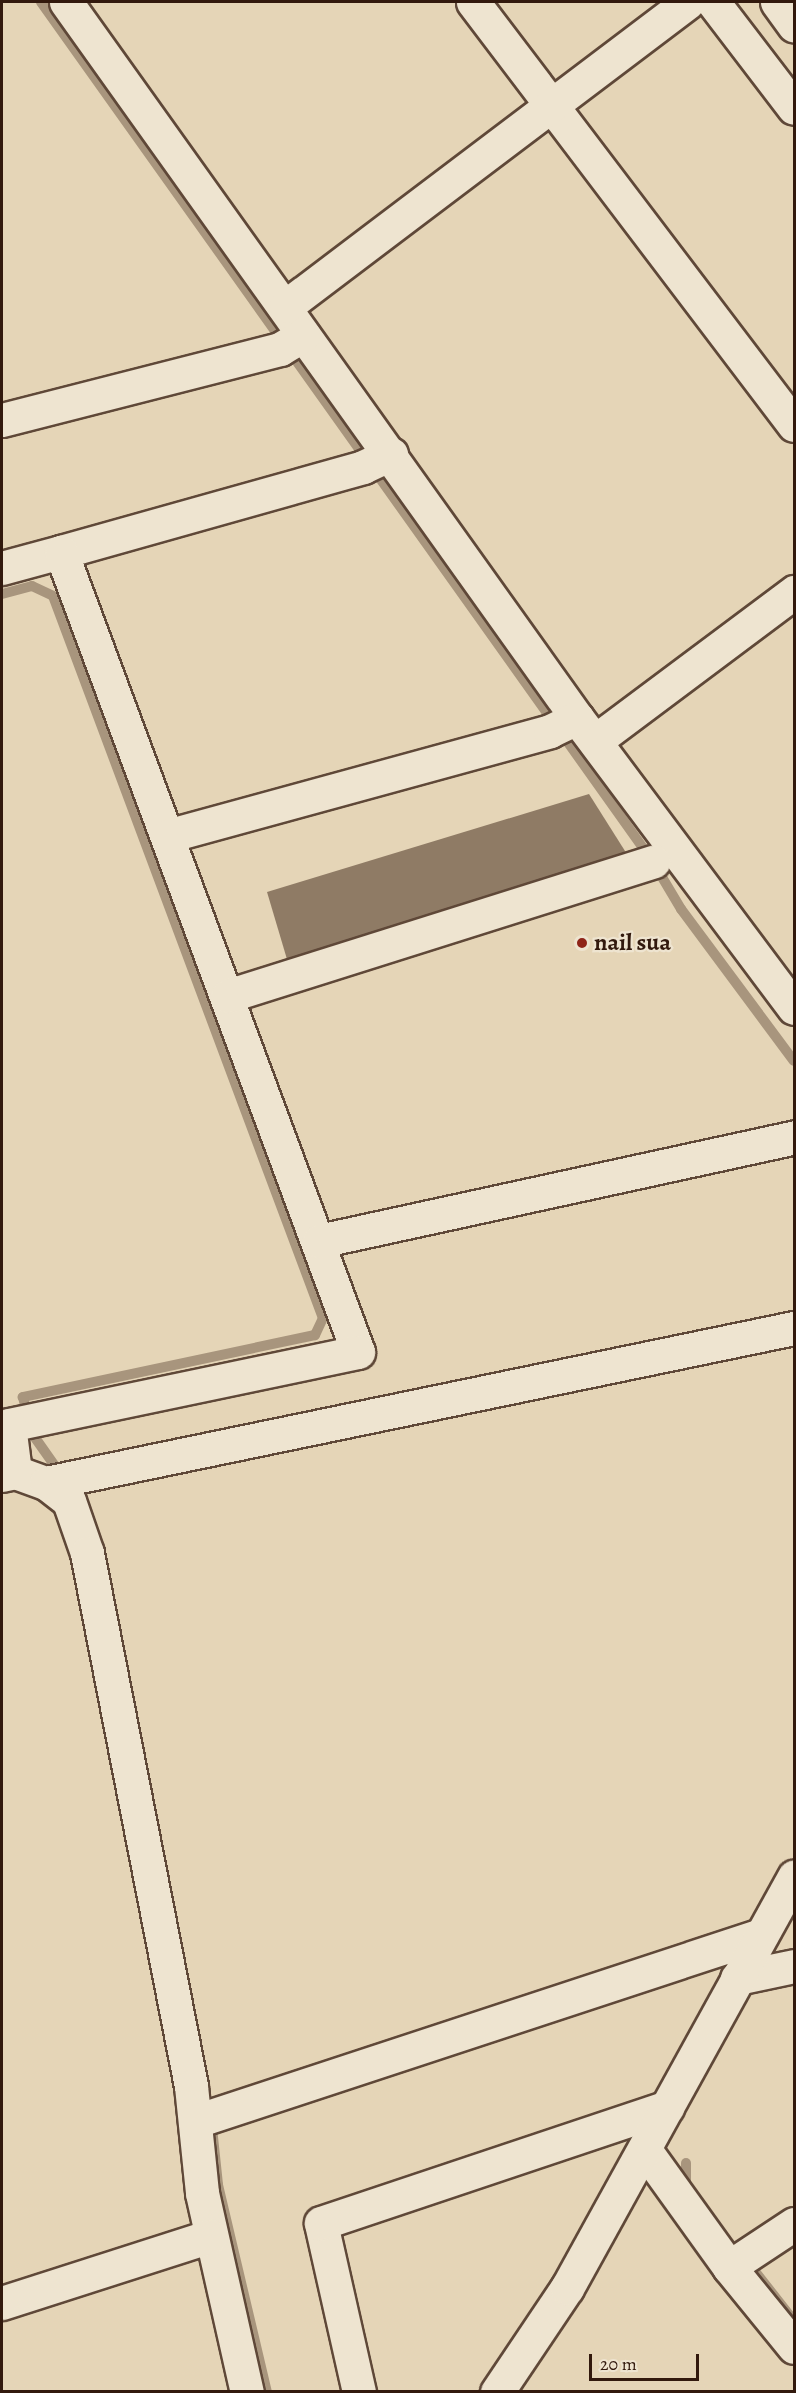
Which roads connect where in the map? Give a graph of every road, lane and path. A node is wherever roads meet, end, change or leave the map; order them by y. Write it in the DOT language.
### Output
graph roads {
  1 [pos="66,2"];
  2 [pos="473,2"];
  3 [pos="688,2"];
  4 [pos="713,2"];
  5 [pos="777,2"];
  6 [pos="795,25"];
  7 [pos="552,107"];
  8 [pos="795,108"];
  9 [pos="286,306"];
  10 [pos="291,342"];
  11 [pos="2,420"];
  12 [pos="795,425"];
  13 [pos="378,461"];
  14 [pos="61,552"];
  15 [pos="2,568"];
  16 [pos="795,592"];
  17 [pos="572,728"];
  18 [pos="167,836"];
  19 [pos="653,862"];
  20 [pos="227,996"];
  21 [pos="795,1008"];
  22 [pos="795,1137"];
  23 [pos="319,1241"];
  24 [pos="795,1329"];
  25 [pos="8,1473"];
  26 [pos="58,1480"];
  27 [pos="795,1877"];
  28 [pos="761,1935"];
  29 [pos="795,1966"];
  30 [pos="737,1978"];
  31 [pos="667,2107"];
  32 [pos="207,2118"];
  33 [pos="645,2150"];
  34 [pos="795,2224"];
  35 [pos="211,2236"];
  36 [pos="739,2261"];
  37 [pos="2,2303"];
  38 [pos="794,2345"];
  39 [pos="247,2391"];
  40 [pos="359,2391"];
  41 [pos="497,2391"];
  1 -- 9 [label="street"];
  2 -- 7 [label="street"];
  3 -- 7 [label="street"];
  4 -- 8 [label="street"];
  5 -- 6 [label="street"];
  7 -- 9 [label="street"];
  7 -- 12 [label="street"];
  9 -- 10 [label="street"];
  10 -- 11 [label="street"];
  10 -- 13 [label="street"];
  13 -- 14 [label="street"];
  13 -- 17 [label="street"];
  14 -- 15 [label="street"];
  14 -- 18 [label="street"];
  16 -- 17 [label="street"];
  17 -- 18 [label="street"];
  17 -- 21 [label="street"];
  18 -- 20 [label="street"];
  19 -- 20 [label="street"];
  20 -- 23 [label="street"];
  22 -- 23 [label="street"];
  23 -- 25 [label="street"];
  24 -- 26 [label="street"];
  25 -- 26 [label="street"];
  26 -- 32 [label="street"];
  27 -- 28 [label="street"];
  28 -- 30 [label="street"];
  28 -- 32 [label="street"];
  29 -- 30 [label="street"];
  30 -- 31 [label="street"];
  31 -- 33 [label="street"];
  31 -- 40 [label="street"];
  32 -- 35 [label="street"];
  33 -- 36 [label="street"];
  33 -- 41 [label="street"];
  34 -- 36 [label="street"];
  35 -- 37 [label="street"];
  35 -- 39 [label="street"];
  36 -- 38 [label="street"];
}
